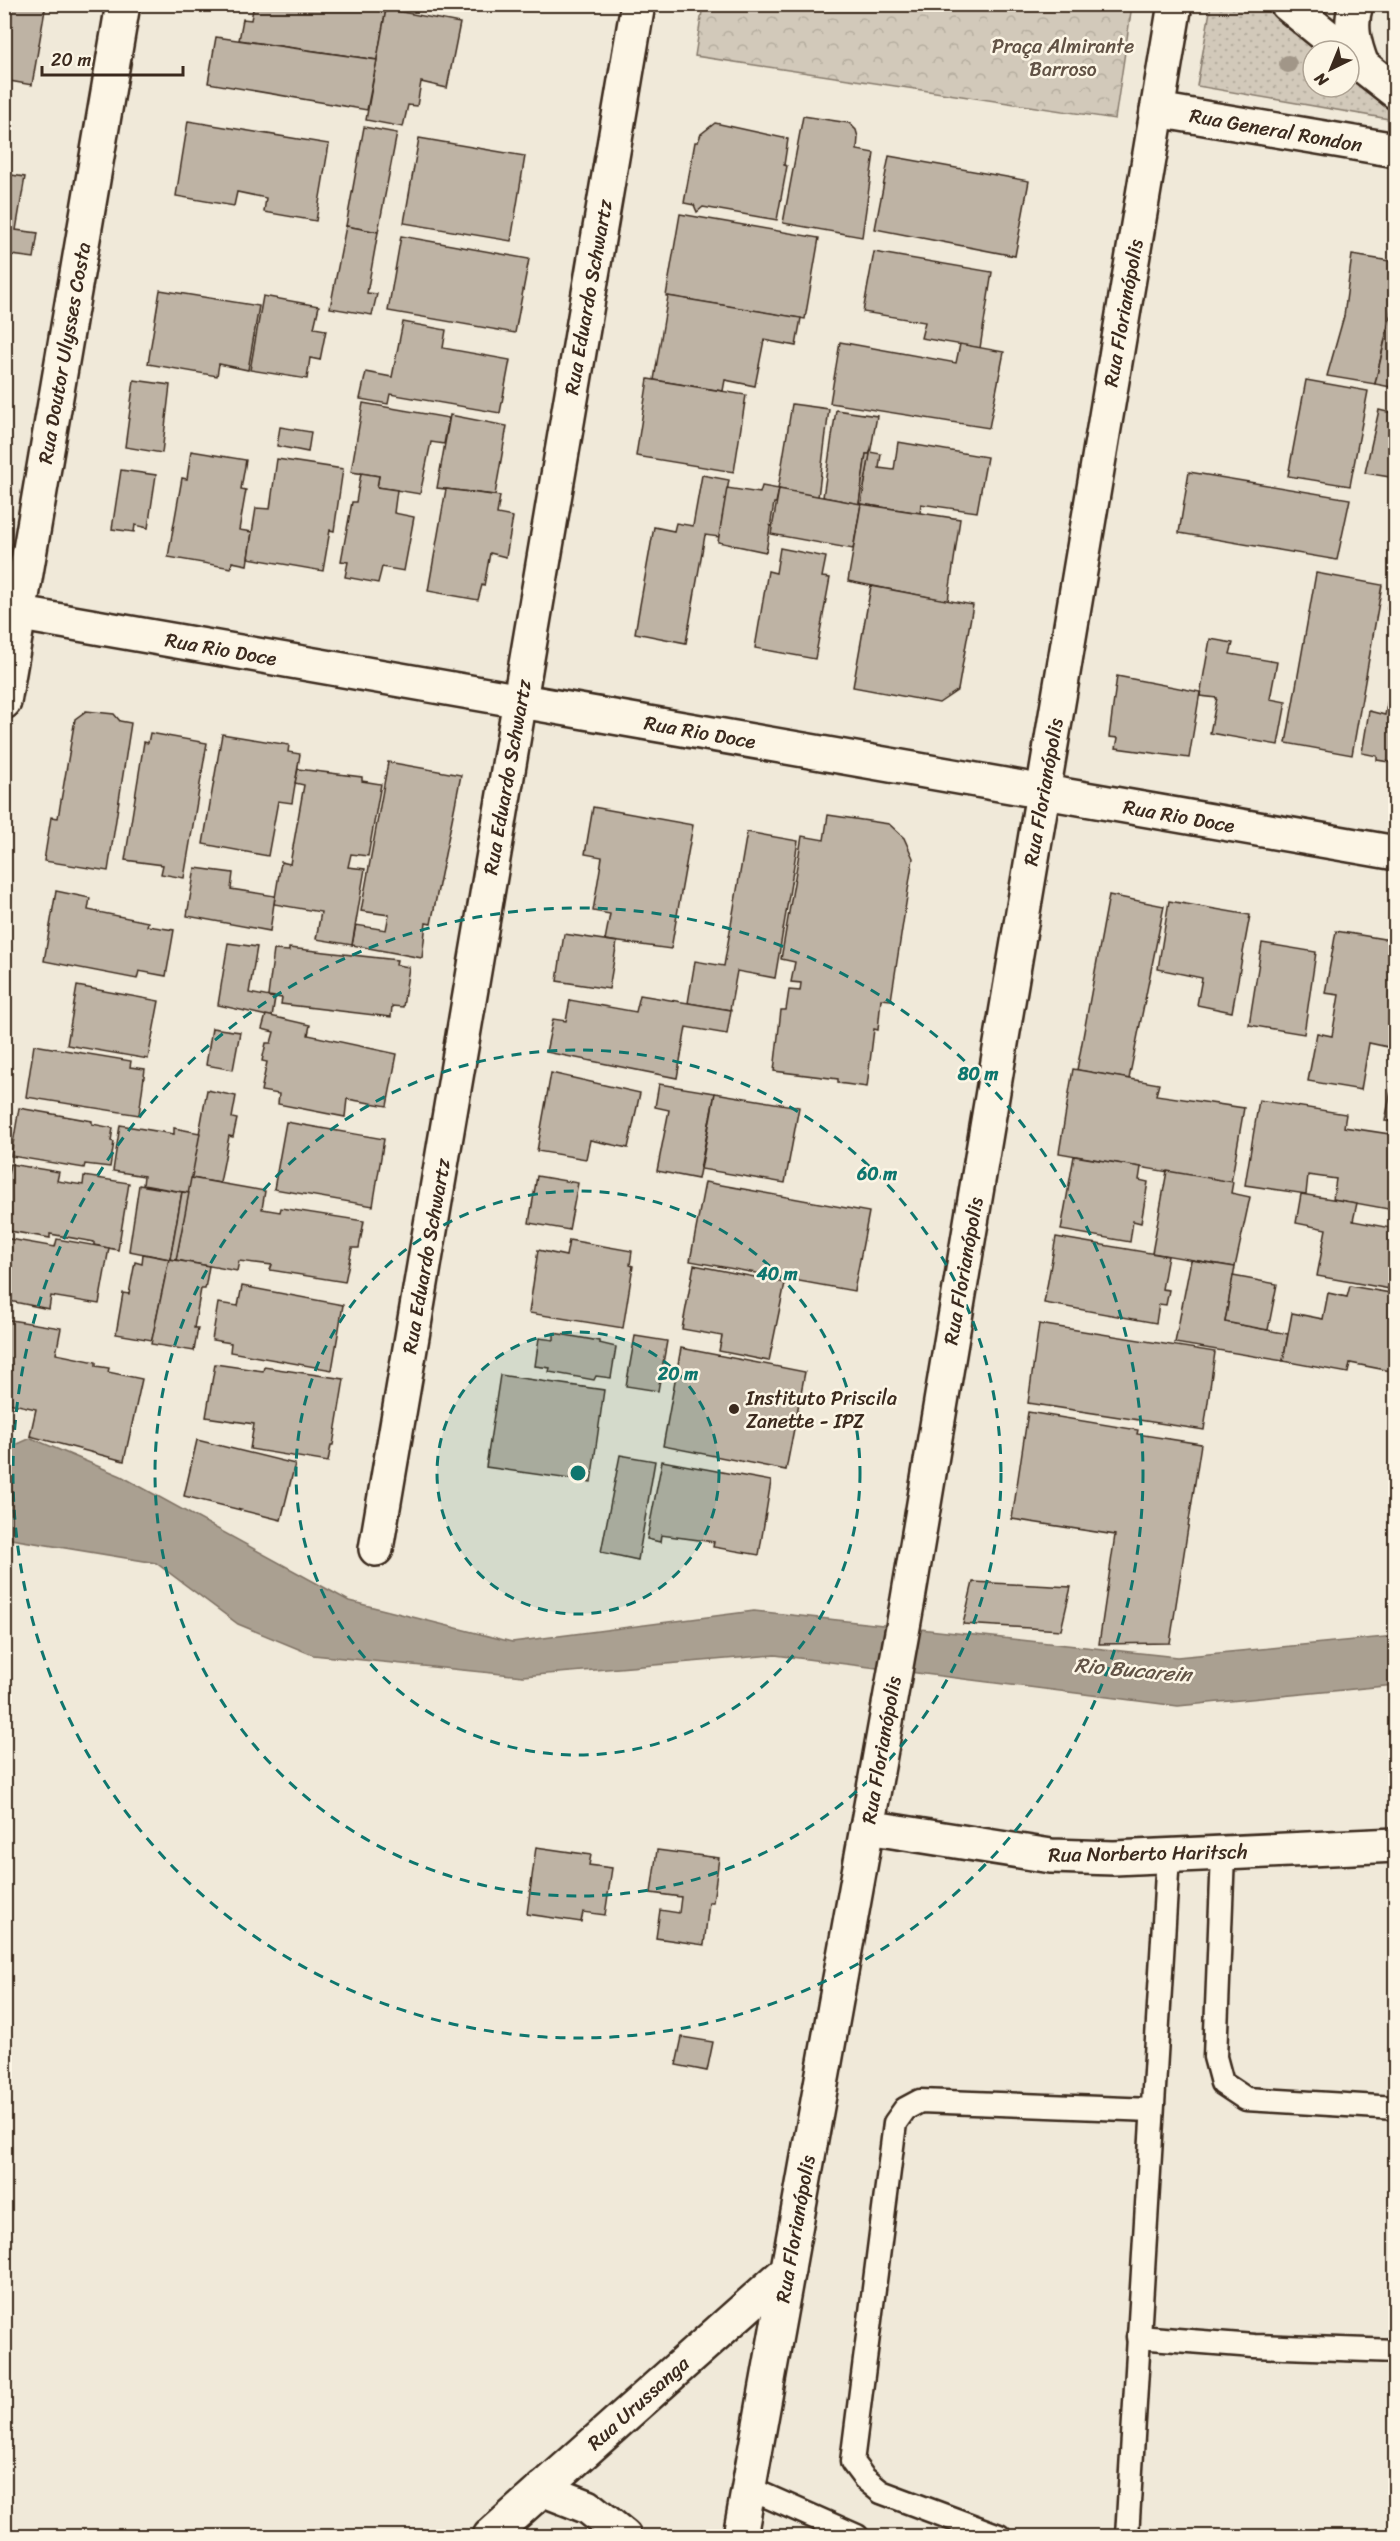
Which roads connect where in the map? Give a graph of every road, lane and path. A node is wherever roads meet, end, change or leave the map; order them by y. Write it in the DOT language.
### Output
graph roads {
  1 [pos="123,4"];
  2 [pos="638,4"];
  3 [pos="1175,4"];
  4 [pos="1287,4"];
  5 [pos="1356,4"];
  6 [pos="1330,39"];
  7 [pos="1353,39"];
  8 [pos="1361,64"];
  9 [pos="1395,92"];
  10 [pos="1158,110"];
  11 [pos="1395,150"];
  12 [pos="12,613"];
  13 [pos="520,701"];
  14 [pos="4,702"];
  15 [pos="1043,792"];
  16 [pos="1395,853"];
  17 [pos="376,1549"];
  18 [pos="867,1827"];
  19 [pos="1395,1845"];
  20 [pos="1223,1854"];
  21 [pos="1168,1856"];
  22 [pos="1395,2108"];
  23 [pos="1152,2110"];
  24 [pos="788,2270"];
  25 [pos="1138,2337"];
  26 [pos="1395,2351"];
  27 [pos="542,2488"];
  28 [pos="748,2488"];
  29 [pos="490,2536"];
  30 [pos="624,2536"];
  31 [pos="740,2536"];
  32 [pos="857,2536"];
  33 [pos="999,2536"];
  34 [pos="1127,2536"];
  1 -- 12 [label="street, Rua Doutor Ulysses Costa"];
  2 -- 13 [label="street, Rua Eduardo Schwartz"];
  3 -- 10 [label="street, Rua Florianópolis"];
  4 -- 6 [label="street"];
  5 -- 7 [label="street"];
  8 -- 9 [label="street"];
  10 -- 11 [label="street, Rua General Rondon"];
  10 -- 15 [label="street, Rua Florianópolis"];
  12 -- 13 [label="street, Rua Rio Doce"];
  12 -- 14 [label="street, Rua Doutor Ulysses Costa"];
  13 -- 15 [label="street, Rua Rio Doce"];
  13 -- 17 [label="street, Rua Eduardo Schwartz"];
  15 -- 16 [label="street, Rua Rio Doce"];
  15 -- 18 [label="street, Rua Florianópolis"];
  18 -- 21 [label="street, Rua Norberto Haritsch"];
  18 -- 24 [label="street, Rua Florianópolis"];
  19 -- 20 [label="street, Rua Norberto Haritsch"];
  20 -- 21 [label="street, Rua Norberto Haritsch"];
  20 -- 22 [label="lane"];
  21 -- 23 [label="lane"];
  23 -- 25 [label="lane"];
  23 -- 33 [label="lane"];
  24 -- 27 [label="street, Rua Urussanga"];
  24 -- 28 [label="street, Rua Florianópolis"];
  25 -- 26 [label="lane"];
  25 -- 34 [label="lane"];
  27 -- 29 [label="street, Rua Urussanga"];
  27 -- 30 [label="street"];
  28 -- 31 [label="street, Rua Florianópolis"];
  28 -- 32 [label="lane"];
}
